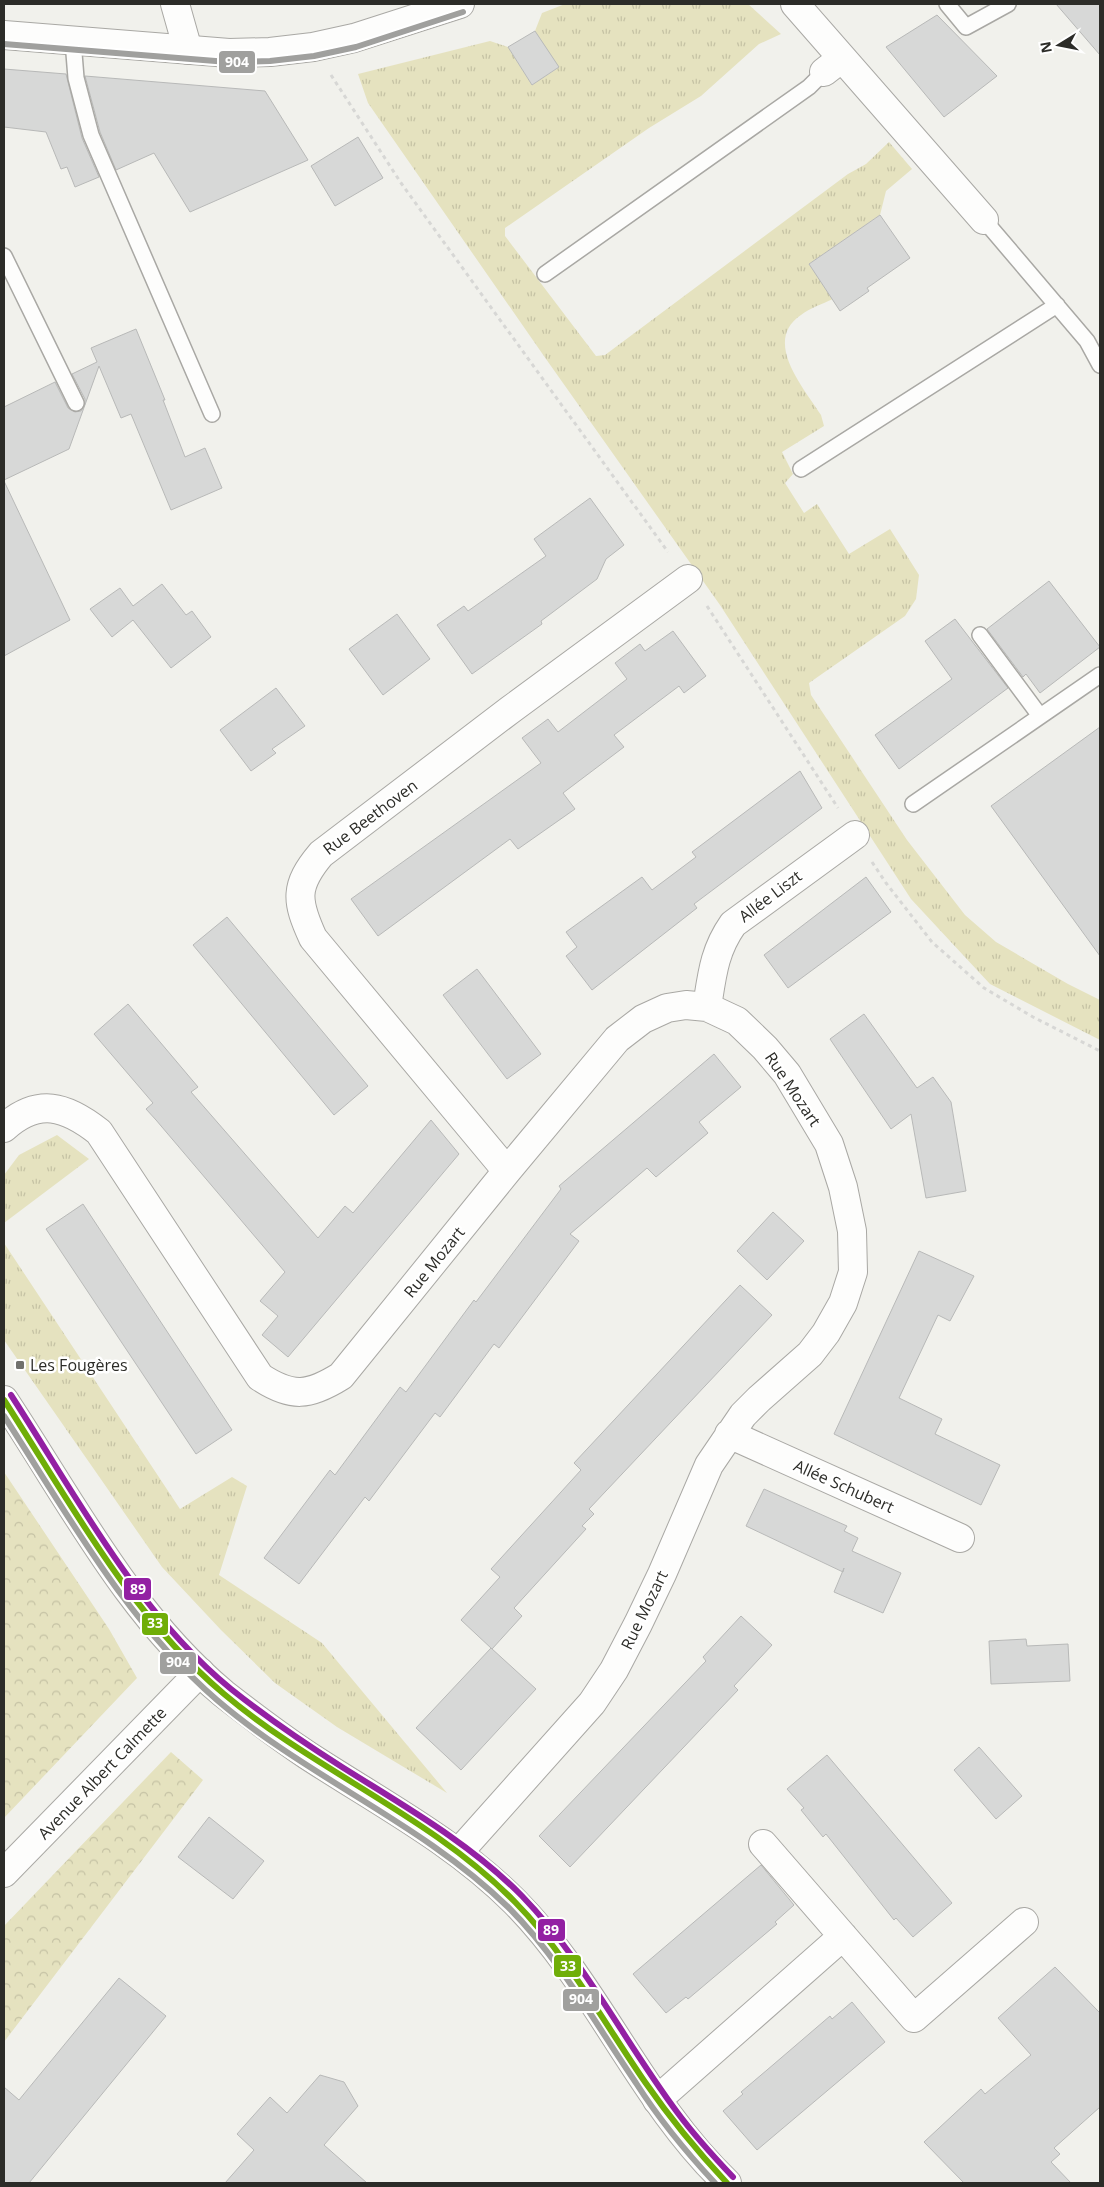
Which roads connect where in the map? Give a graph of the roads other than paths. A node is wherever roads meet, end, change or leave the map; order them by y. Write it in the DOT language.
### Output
graph roads {
  1 [pos="175,4"];
  2 [pos="460,4"];
  3 [pos="795,4"];
  4 [pos="947,4"];
  5 [pos="1008,4"];
  6 [pos="4,35"];
  7 [pos="72,41"];
  8 [pos="188,50"];
  9 [pos="833,65"];
  10 [pos="984,220"];
  11 [pos="4,256"];
  12 [pos="545,274"];
  13 [pos="1057,305"];
  14 [pos="1100,365"];
  15 [pos="76,403"];
  16 [pos="212,414"];
  17 [pos="801,469"];
  18 [pos="688,580"];
  19 [pos="980,635"];
  20 [pos="1100,675"];
  21 [pos="1040,716"];
  22 [pos="914,804"];
  23 [pos="855,835"];
  24 [pos="707,1007"];
  25 [pos="4,1128"];
  26 [pos="507,1171"];
  27 [pos="4,1400"];
  28 [pos="729,1434"];
  29 [pos="960,1538"];
  30 [pos="200,1672"];
  31 [pos="762,1844"];
  32 [pos="459,1852"];
  33 [pos="4,1873"];
  34 [pos="1024,1922"];
  35 [pos="843,1936"];
  36 [pos="657,2100"];
  37 [pos="727,2183"];
  1 -- 8 [label="street"];
  2 -- 8 [label="street"];
  3 -- 9 [label="street"];
  4 -- 5 [label="lane"];
  6 -- 7 [label="street"];
  7 -- 8 [label="street"];
  7 -- 16 [label="lane"];
  9 -- 10 [label="street"];
  9 -- 12 [label="lane"];
  10 -- 13 [label="lane"];
  11 -- 15 [label="lane"];
  13 -- 14 [label="lane"];
  13 -- 17 [label="lane"];
  18 -- 26 [label="street, Rue Beethoven"];
  19 -- 21 [label="lane"];
  20 -- 21 [label="lane"];
  21 -- 22 [label="lane"];
  23 -- 24 [label="street, Allée Liszt"];
  24 -- 26 [label="street, Rue Mozart"];
  24 -- 28 [label="street, Rue Mozart"];
  25 -- 26 [label="street, Rue Mozart"];
  27 -- 30 [label="street"];
  28 -- 29 [label="street, Allée Schubert"];
  28 -- 32 [label="street, Rue Mozart"];
  30 -- 32 [label="street"];
  30 -- 33 [label="street, Avenue Albert Calmette"];
  31 -- 35 [label="street"];
  32 -- 36 [label="street"];
  34 -- 35 [label="street"];
  35 -- 36 [label="street"];
  36 -- 37 [label="street"];
}
